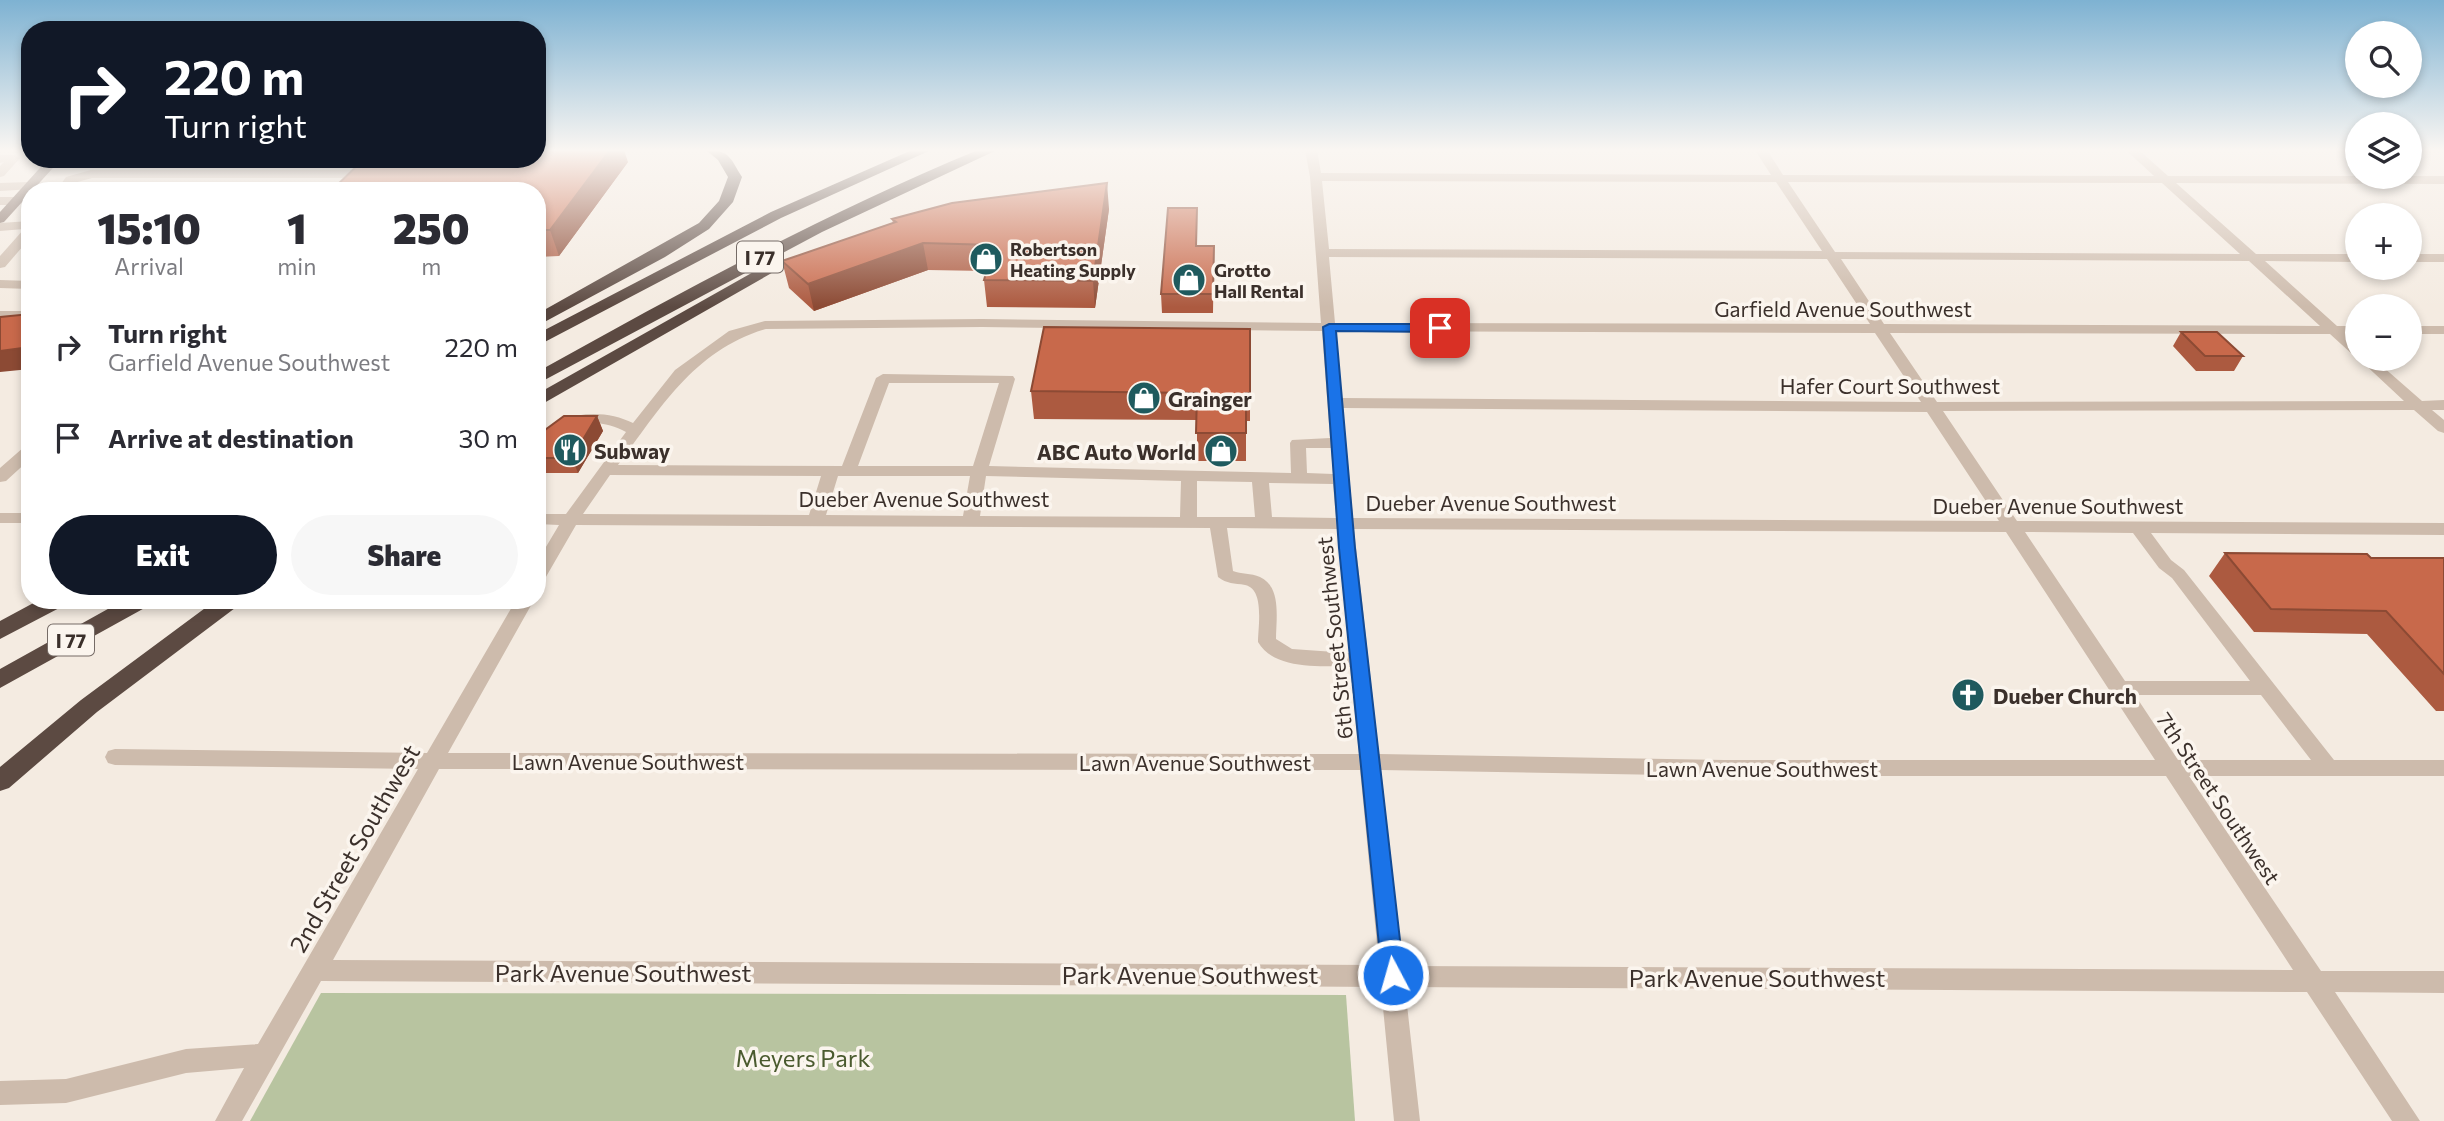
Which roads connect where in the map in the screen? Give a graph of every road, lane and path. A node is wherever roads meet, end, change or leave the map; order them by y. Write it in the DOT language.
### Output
graph roads {
  1 [pos="17,202"];
  2 [pos="724,202"];
  3 [pos="805,202"];
  4 [pos="869,202"];
  5 [pos="872,202"];
  6 [pos="1319,202"];
  7 [pos="1795,202"];
  8 [pos="2191,202"];
  9 [pos="0,219"];
  10 [pos="0,227"];
  11 [pos="21,228"];
  12 [pos="21,238"];
  13 [pos="1323,253"];
  14 [pos="1831,256"];
  15 [pos="2251,257"];
  16 [pos="2345,258"];
  17 [pos="2422,258"];
  18 [pos="2444,258"];
  19 [pos="2,260"];
  20 [pos="0,284"];
  21 [pos="21,285"];
  22 [pos="0,315"];
  23 [pos="21,315"];
  24 [pos="546,316"];
  25 [pos="1329,327"];
  26 [pos="1881,330"];
  27 [pos="2333,330"];
  28 [pos="2345,330"];
  29 [pos="2422,330"];
  30 [pos="2444,330"];
  31 [pos="546,336"];
  32 [pos="2345,340"];
  33 [pos="2380,371"];
  34 [pos="546,374"];
  35 [pos="546,397"];
  36 [pos="1336,403"];
  37 [pos="1931,405"];
  38 [pos="2418,405"];
  39 [pos="2444,405"];
  40 [pos="2444,428"];
  41 [pos="636,431"];
  42 [pos="546,437"];
  43 [pos="1339,443"];
  44 [pos="21,458"];
  45 [pos="605,470"];
  46 [pos="840,471"];
  47 [pos="979,471"];
  48 [pos="21,472"];
  49 [pos="3,474"];
  50 [pos="1189,476"];
  51 [pos="1260,477"];
  52 [pos="1299,478"];
  53 [pos="1342,479"];
  54 [pos="0,518"];
  55 [pos="21,518"];
  56 [pos="546,519"];
  57 [pos="571,519"];
  58 [pos="816,520"];
  59 [pos="971,521"];
  60 [pos="1188,523"];
  61 [pos="1218,523"];
  62 [pos="1264,524"];
  63 [pos="1345,524"];
  64 [pos="2012,527"];
  65 [pos="2138,528"];
  66 [pos="2444,529"];
  67 [pos="546,562"];
  68 [pos="27,609"];
  69 [pos="40,609"];
  70 [pos="126,609"];
  71 [pos="219,609"];
  72 [pos="520,609"];
  73 [pos="0,625"];
  74 [pos="0,631"];
  75 [pos="1359,661"];
  76 [pos="0,680"];
  77 [pos="2120,688"];
  78 [pos="2266,688"];
  79 [pos="115,757"];
  80 [pos="434,761"];
  81 [pos="1370,762"];
  82 [pos="2329,768"];
  83 [pos="2444,768"];
  84 [pos="2173,769"];
  85 [pos="0,781"];
  86 [pos="314,970"];
  87 [pos="1393,975"];
  88 [pos="2314,981"];
  89 [pos="2444,982"];
  90 [pos="265,1055"];
  91 [pos="0,1093"];
  92 [pos="228,1121"];
  93 [pos="1407,1121"];
  94 [pos="2407,1121"];
  1 -- 9 [label="main road"];
  2 -- 24 [label="highway"];
  3 -- 31 [label="highway, I 77"];
  4 -- 34 [label="highway, I 77"];
  5 -- 35 [label="highway"];
  6 -- 13 [label="street, 6th Street Southwest"];
  7 -- 14 [label="street, 7th Street Southwest"];
  8 -- 15 [label="street"];
  10 -- 11 [label="street"];
  12 -- 19 [label="street"];
  13 -- 14 [label="street"];
  13 -- 25 [label="street, 6th Street Southwest"];
  14 -- 15 [label="street"];
  14 -- 26 [label="street, 7th Street Southwest"];
  15 -- 16 [label="street"];
  15 -- 27 [label="street"];
  17 -- 18 [label="street"];
  20 -- 21 [label="street"];
  22 -- 23 [label="street"];
  25 -- 26 [label="street, Garfield Avenue Southwest"];
  25 -- 36 [label="street, 6th Street Southwest"];
  25 -- 41 [label="street, Garfield Avenue Southwest"];
  26 -- 27 [label="street, Garfield Avenue Southwest"];
  26 -- 37 [label="street, 7th Street Southwest"];
  27 -- 28 [label="street, Garfield Avenue Southwest"];
  27 -- 32 [label="street"];
  29 -- 30 [label="street"];
  33 -- 38 [label="street"];
  36 -- 37 [label="street, Hafer Court Southwest"];
  36 -- 43 [label="street, 6th Street Southwest"];
  37 -- 38 [label="street, Hafer Court Southwest"];
  37 -- 64 [label="street, 7th Street Southwest"];
  38 -- 39 [label="street, Hafer Court Southwest"];
  38 -- 40 [label="street"];
  41 -- 42 [label="street"];
  41 -- 45 [label="street, Garfield Avenue Southwest"];
  43 -- 52 [label="street"];
  43 -- 53 [label="street, 6th Street Southwest"];
  44 -- 49 [label="street"];
  45 -- 46 [label="street"];
  45 -- 57 [label="street, Garfield Avenue Southwest"];
  46 -- 47 [label="street"];
  46 -- 47 [label="street"];
  46 -- 58 [label="street"];
  47 -- 50 [label="street"];
  47 -- 59 [label="street"];
  48 -- 49 [label="street"];
  50 -- 51 [label="street"];
  50 -- 60 [label="street"];
  51 -- 52 [label="street"];
  51 -- 62 [label="street"];
  52 -- 53 [label="street"];
  53 -- 63 [label="street, 6th Street Southwest"];
  54 -- 55 [label="street"];
  56 -- 57 [label="street, Dueber Avenue Southwest"];
  57 -- 58 [label="street, Dueber Avenue Southwest"];
  57 -- 67 [label="street"];
  58 -- 59 [label="street, Dueber Avenue Southwest"];
  59 -- 60 [label="street, Dueber Avenue Southwest"];
  60 -- 61 [label="street, Dueber Avenue Southwest"];
  61 -- 62 [label="street, Dueber Avenue Southwest"];
  61 -- 75 [label="street"];
  62 -- 63 [label="street, Dueber Avenue Southwest"];
  63 -- 64 [label="street, Dueber Avenue Southwest"];
  63 -- 75 [label="street, 6th Street Southwest"];
  64 -- 65 [label="street, Dueber Avenue Southwest"];
  64 -- 77 [label="street, 7th Street Southwest"];
  65 -- 66 [label="street, Dueber Avenue Southwest"];
  65 -- 78 [label="street"];
  68 -- 73 [label="highway"];
  69 -- 74 [label="highway, I 77"];
  70 -- 76 [label="highway, I 77"];
  71 -- 85 [label="highway"];
  72 -- 80 [label="street, 2nd Street Southwest"];
  75 -- 81 [label="street, 6th Street Southwest"];
  77 -- 78 [label="street"];
  77 -- 84 [label="street, 7th Street Southwest"];
  78 -- 82 [label="street"];
  79 -- 80 [label="street, Lawn Avenue Southwest"];
  80 -- 81 [label="street, Lawn Avenue Southwest"];
  80 -- 86 [label="street, 2nd Street Southwest"];
  81 -- 84 [label="street, Lawn Avenue Southwest"];
  81 -- 87 [label="street, 6th Street Southwest"];
  82 -- 83 [label="street, Lawn Avenue Southwest"];
  82 -- 84 [label="street, Lawn Avenue Southwest"];
  84 -- 88 [label="street, 7th Street Southwest"];
  86 -- 87 [label="street, Park Avenue Southwest"];
  86 -- 90 [label="street, 2nd Street Southwest"];
  87 -- 88 [label="street, Park Avenue Southwest"];
  87 -- 93 [label="street, 6th Street Southwest"];
  88 -- 89 [label="street, Park Avenue Southwest"];
  88 -- 94 [label="street, 7th Street Southwest"];
  90 -- 91 [label="street"];
  90 -- 92 [label="street, 2nd Street Southwest"];
}
